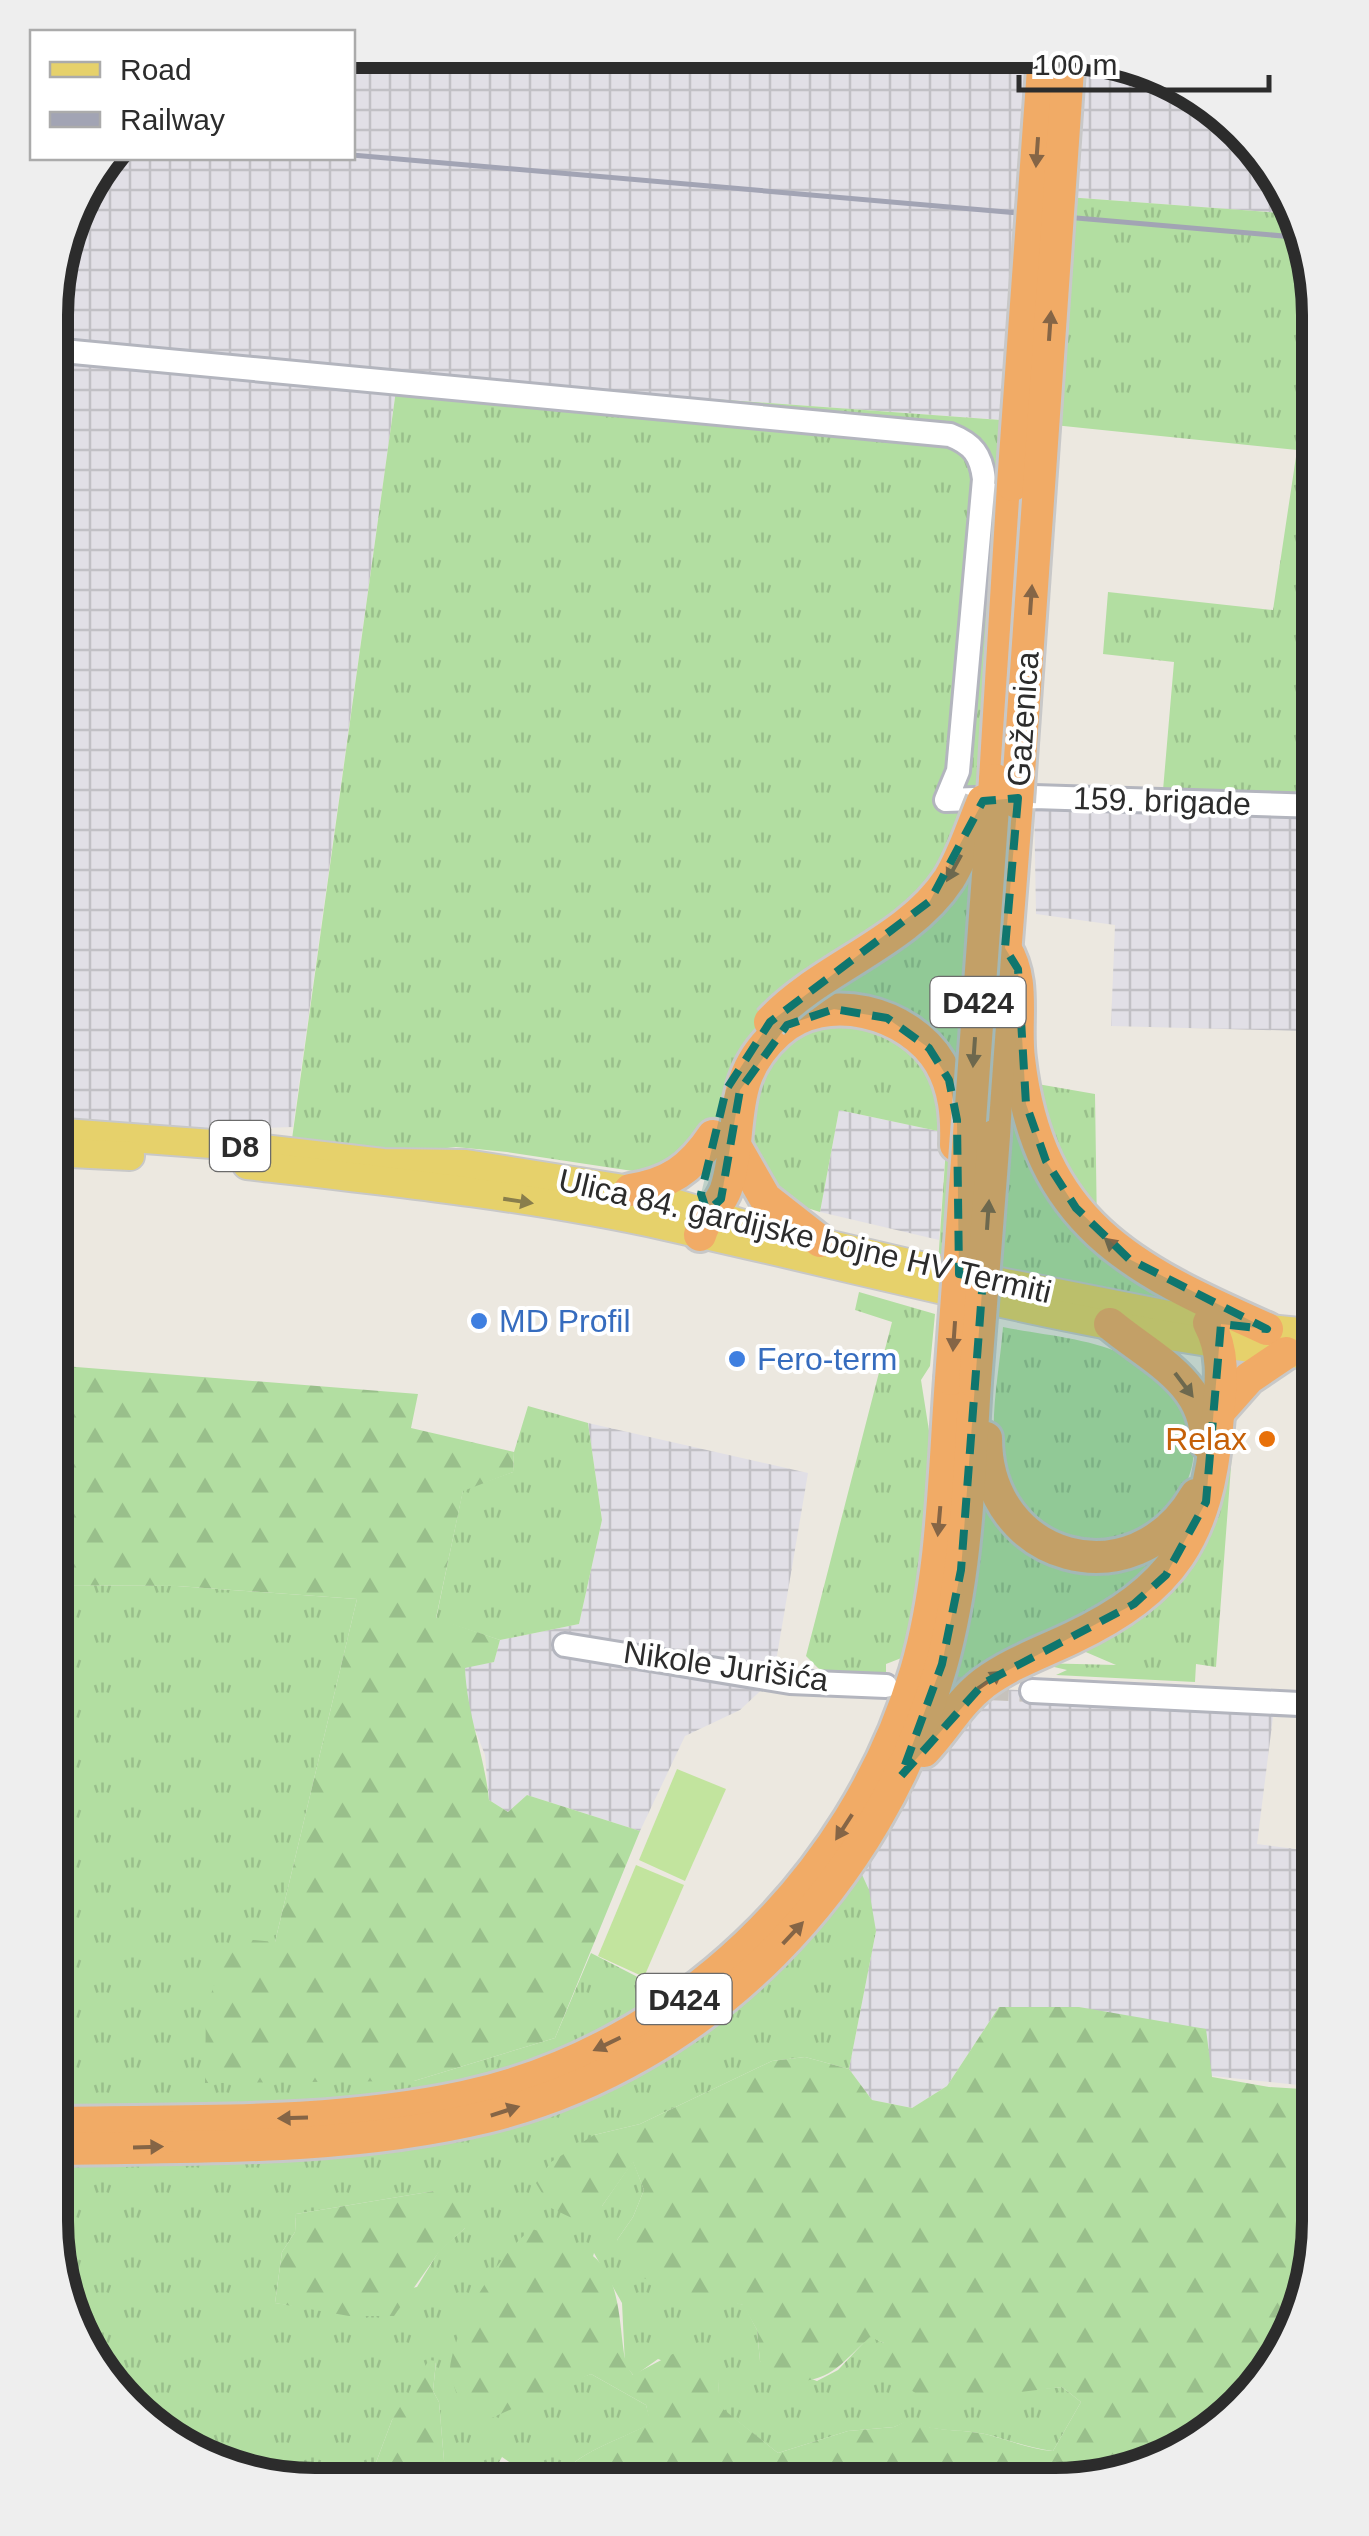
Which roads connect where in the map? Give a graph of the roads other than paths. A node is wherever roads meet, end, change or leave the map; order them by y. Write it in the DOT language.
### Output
graph roads {
  1 [pos="1043,68"];
  2 [pos="1068,68"];
  3 [pos="68,352"];
  4 [pos="995,780"];
  5 [pos="1302,805"];
  6 [pos="1005,948"];
  7 [pos="774,1027"];
  8 [pos="68,1133"];
  9 [pos="723,1139"];
  10 [pos="68,1153"];
  11 [pos="630,1190"];
  12 [pos="962,1223"];
  13 [pos="704,1224"];
  14 [pos="820,1241"];
  15 [pos="1110,1324"];
  16 [pos="1216,1335"];
  17 [pos="1291,1346"];
  18 [pos="963,1380"];
  19 [pos="1218,1413"];
  20 [pos="566,1645"];
  21 [pos="886,1686"];
  22 [pos="1032,1690"];
  23 [pos="1301,1703"];
  24 [pos="901,1776"];
  25 [pos="68,2123"];
  26 [pos="68,2149"];
  1 -- 4 [label="highway, Gaženica / D424, one-way, bridge"];
  6 -- 2 [label="highway, Gaženica / D424, one-way, bridge"];
  3 -- 5 [label="street, 159. brigade"];
  4 -- 7 [label="highway, one-way, bridge"];
  4 -- 12 [label="highway, Gaženica / D424, one-way, bridge"];
  17 -- 6 [label="highway, one-way"];
  18 -- 6 [label="highway, Gaženica / D424, one-way, bridge"];
  7 -- 9 [label="highway"];
  7 -- 12 [label="highway"];
  8 -- 11 [label="main road, Ulica 84. gardijske bojne HV Termiti / D8"];
  9 -- 11 [label="highway"];
  9 -- 13 [label="highway"];
  9 -- 14 [label="highway"];
  10 -- 13 [label="main road, Ulica 84. gardijske bojne HV Termiti / D8, one-way"];
  11 -- 13 [label="main road, Ulica 84. gardijske bojne HV Termiti / D8"];
  12 -- 18 [label="highway, Gaženica / D424, one-way, bridge"];
  13 -- 14 [label="main road, Ulica 84. gardijske bojne HV Termiti / D8"];
  13 -- 15 [label="main road, Ulica 84. gardijske bojne HV Termiti / D8"];
  14 -- 16 [label="main road, Ulica 84. gardijske bojne HV Termiti / D8"];
  15 -- 16 [label="main road, Ulica 84. gardijske bojne HV Termiti / D8"];
  15 -- 18 [label="highway, one-way"];
  16 -- 17 [label="main road, Ulica 84. gardijske bojne HV Termiti / D8"];
  16 -- 19 [label="highway"];
  17 -- 19 [label="highway"];
  18 -- 24 [label="highway, D424"];
  18 -- 25 [label="highway, D424, one-way"];
  24 -- 19 [label="highway, one-way"];
  20 -- 21 [label="street, Nikole Jurišića"];
  22 -- 23 [label="street"];
  26 -- 24 [label="highway, D424, one-way"];
}
